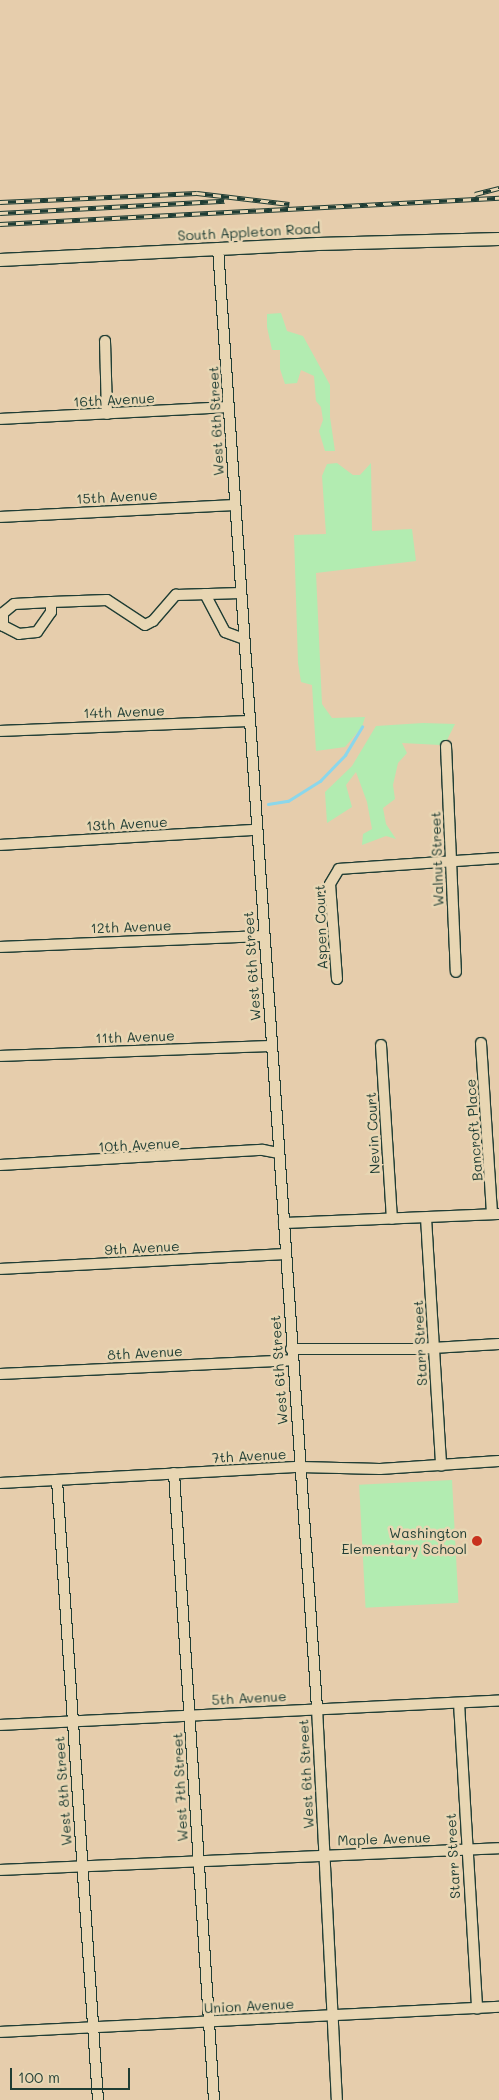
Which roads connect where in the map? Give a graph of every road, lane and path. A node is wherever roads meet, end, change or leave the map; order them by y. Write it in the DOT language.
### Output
graph roads {
  1 [pos="499,238"];
  2 [pos="218,248"];
  3 [pos="0,260"];
  4 [pos="105,341"];
  5 [pos="229,407"];
  6 [pos="108,414"];
  7 [pos="0,419"];
  8 [pos="234,505"];
  9 [pos="0,517"];
  10 [pos="241,593"];
  11 [pos="205,594"];
  12 [pos="51,602"];
  13 [pos="244,638"];
  14 [pos="250,721"];
  15 [pos="0,730"];
  16 [pos="446,746"];
  17 [pos="256,830"];
  18 [pos="0,845"];
  19 [pos="499,858"];
  20 [pos="450,860"];
  21 [pos="264,936"];
  22 [pos="0,947"];
  23 [pos="456,972"];
  24 [pos="337,980"];
  25 [pos="481,1043"];
  26 [pos="381,1045"];
  27 [pos="272,1046"];
  28 [pos="0,1056"];
  29 [pos="278,1153"];
  30 [pos="0,1165"];
  31 [pos="496,1214"];
  32 [pos="426,1218"];
  33 [pos="392,1220"];
  34 [pos="284,1223"];
  35 [pos="286,1254"];
  36 [pos="0,1269"];
  37 [pos="499,1344"];
  38 [pos="434,1348"];
  39 [pos="291,1349"];
  40 [pos="292,1360"];
  41 [pos="0,1374"];
  42 [pos="499,1461"];
  43 [pos="441,1466"];
  44 [pos="300,1467"];
  45 [pos="174,1473"];
  46 [pos="57,1480"];
  47 [pos="0,1483"];
  48 [pos="499,1701"];
  49 [pos="459,1703"];
  50 [pos="316,1708"];
  51 [pos="189,1716"];
  52 [pos="72,1722"];
  53 [pos="0,1725"];
  54 [pos="499,1848"];
  55 [pos="466,1849"];
  56 [pos="324,1856"];
  57 [pos="198,1861"];
  58 [pos="82,1867"];
  59 [pos="0,1870"];
  60 [pos="499,2007"];
  61 [pos="477,2008"];
  62 [pos="334,2016"];
  63 [pos="209,2021"];
  64 [pos="93,2027"];
  65 [pos="0,2032"];
  66 [pos="98,2100"];
  67 [pos="214,2100"];
  68 [pos="337,2100"];
  1 -- 2 [label="main road, South Appleton Road"];
  2 -- 3 [label="main road, South Appleton Road"];
  2 -- 5 [label="street, West 6th Street"];
  4 -- 6 [label="street"];
  5 -- 6 [label="street, 16th Avenue"];
  5 -- 8 [label="street, West 6th Street"];
  6 -- 7 [label="street, 16th Avenue"];
  8 -- 9 [label="street, 15th Avenue"];
  8 -- 10 [label="street, West 6th Street"];
  10 -- 11 [label="street"];
  10 -- 13 [label="street, West 6th Street"];
  11 -- 12 [label="street"];
  11 -- 13 [label="street"];
  12 -- 12 [label="street"];
  13 -- 14 [label="street, West 6th Street"];
  14 -- 15 [label="street, 14th Avenue"];
  14 -- 17 [label="street, West 6th Street"];
  16 -- 20 [label="street, Walnut Street"];
  17 -- 18 [label="street, 13th Avenue"];
  17 -- 21 [label="street, West 6th Street"];
  19 -- 20 [label="street"];
  20 -- 23 [label="street, Walnut Street"];
  20 -- 24 [label="street, Aspen Court"];
  21 -- 22 [label="street, 12th Avenue"];
  21 -- 27 [label="street, West 6th Street"];
  25 -- 31 [label="street, Bancroft Place"];
  26 -- 33 [label="street, Nevin Court"];
  27 -- 28 [label="street, 11th Avenue"];
  27 -- 29 [label="street, West 6th Street"];
  29 -- 30 [label="street, 10th Avenue"];
  29 -- 34 [label="street, West 6th Street"];
  31 -- 32 [label="street"];
  32 -- 33 [label="street"];
  32 -- 38 [label="street, Starr Street"];
  33 -- 34 [label="street"];
  34 -- 35 [label="street, West 6th Street"];
  35 -- 36 [label="street, 9th Avenue"];
  35 -- 39 [label="street, West 6th Street"];
  37 -- 38 [label="street"];
  38 -- 39 [label="street"];
  38 -- 43 [label="street, Starr Street"];
  39 -- 40 [label="street, West 6th Street"];
  40 -- 41 [label="street, 8th Avenue"];
  40 -- 44 [label="street, West 6th Street"];
  42 -- 43 [label="street, 7th Avenue"];
  43 -- 44 [label="street, 7th Avenue"];
  44 -- 45 [label="street, 7th Avenue"];
  44 -- 50 [label="street, West 6th Street"];
  45 -- 46 [label="street, 7th Avenue"];
  45 -- 51 [label="street, West 7th Street"];
  46 -- 47 [label="street, 7th Avenue"];
  46 -- 52 [label="street, West 8th Street"];
  48 -- 49 [label="street, 5th Avenue"];
  49 -- 50 [label="street, 5th Avenue"];
  49 -- 55 [label="street, Starr Street"];
  50 -- 51 [label="street, 5th Avenue"];
  50 -- 56 [label="street, West 6th Street"];
  51 -- 52 [label="street, 5th Avenue"];
  51 -- 57 [label="street, West 7th Street"];
  52 -- 53 [label="street, 5th Avenue"];
  52 -- 58 [label="street, West 8th Street"];
  54 -- 55 [label="street, Maple Avenue"];
  55 -- 56 [label="street, Maple Avenue"];
  55 -- 61 [label="street, Starr Street"];
  56 -- 57 [label="street, Maple Avenue"];
  56 -- 62 [label="street, West 6th Street"];
  57 -- 58 [label="street, Maple Avenue"];
  57 -- 63 [label="street, West 7th Street"];
  58 -- 59 [label="street, Maple Avenue"];
  58 -- 64 [label="street, West 8th Street"];
  60 -- 61 [label="street, Union Avenue"];
  61 -- 62 [label="street, Union Avenue"];
  62 -- 63 [label="street, Union Avenue"];
  62 -- 68 [label="street, West 6th Street"];
  63 -- 64 [label="street, Union Avenue"];
  63 -- 67 [label="street, West 7th Street"];
  64 -- 65 [label="street, Union Avenue"];
  64 -- 66 [label="street, West 8th Street"];
}
